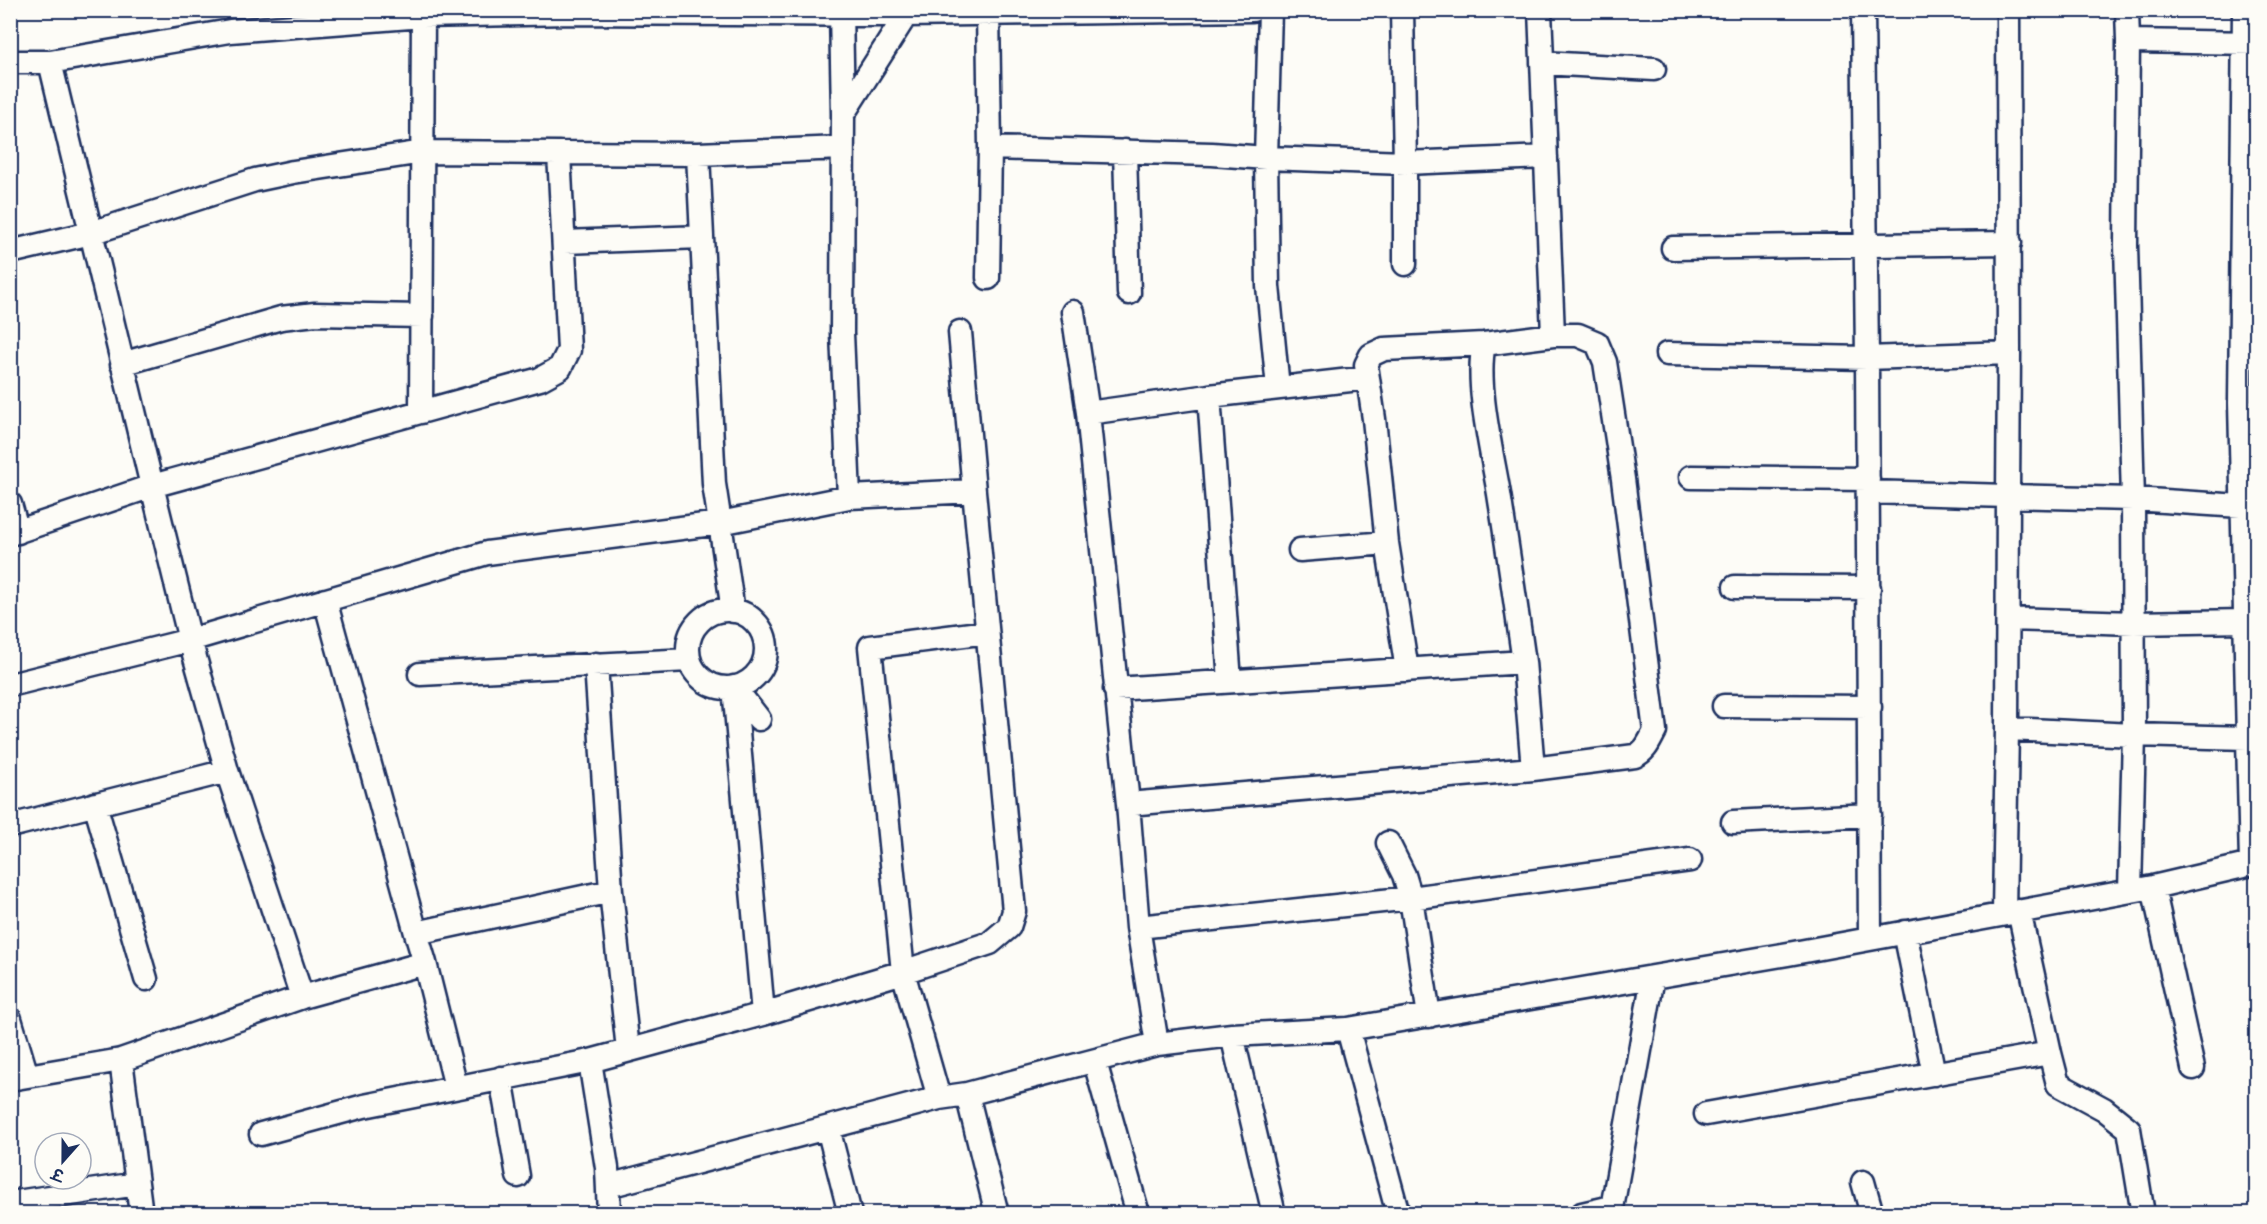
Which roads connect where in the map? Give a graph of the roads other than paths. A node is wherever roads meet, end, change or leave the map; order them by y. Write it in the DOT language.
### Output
graph roads {
  1 [pos="1252,10"];
  2 [pos="1270,10"];
  3 [pos="1402,10"];
  4 [pos="1540,10"];
  5 [pos="1863,10"];
  6 [pos="2008,10"];
  7 [pos="2127,10"];
  8 [pos="2244,10"];
  9 [pos="1126,11"];
  10 [pos="568,12"];
  11 [pos="841,12"];
  12 [pos="987,12"];
  13 [pos="423,13"];
  14 [pos="906,15"];
  15 [pos="231,21"];
  16 [pos="2127,41"];
  17 [pos="2250,43"];
  18 [pos="10,62"];
  19 [pos="50,62"];
  20 [pos="1542,63"];
  21 [pos="1654,69"];
  22 [pos="843,114"];
  23 [pos="842,148"];
  24 [pos="990,148"];
  25 [pos="1125,151"];
  26 [pos="423,152"];
  27 [pos="560,153"];
  28 [pos="698,154"];
  29 [pos="2249,155"];
  30 [pos="1546,157"];
  31 [pos="1266,158"];
  32 [pos="1405,163"];
  33 [pos="91,233"];
  34 [pos="702,237"];
  35 [pos="564,242"];
  36 [pos="2010,243"];
  37 [pos="1866,245"];
  38 [pos="1673,248"];
  39 [pos="10,252"];
  40 [pos="1405,264"];
  41 [pos="2249,277"];
  42 [pos="988,278"];
  43 [pos="1129,293"];
  44 [pos="1074,312"];
  45 [pos="422,316"];
  46 [pos="960,332"];
  47 [pos="1553,335"];
  48 [pos="1484,344"];
  49 [pos="2009,353"];
  50 [pos="1667,354"];
  51 [pos="1867,358"];
  52 [pos="122,364"];
  53 [pos="1368,378"];
  54 [pos="1278,388"];
  55 [pos="1209,396"];
  56 [pos="422,412"];
  57 [pos="1088,413"];
  58 [pos="1691,477"];
  59 [pos="152,486"];
  60 [pos="1868,486"];
  61 [pos="974,491"];
  62 [pos="2008,496"];
  63 [pos="849,498"];
  64 [pos="2133,500"];
  65 [pos="10,504"];
  66 [pos="2249,507"];
  67 [pos="720,523"];
  68 [pos="14,533"];
  69 [pos="1387,543"];
  70 [pos="1300,550"];
  71 [pos="1735,587"];
  72 [pos="1869,588"];
  73 [pos="325,600"];
  74 [pos="733,611"];
  75 [pos="2008,619"];
  76 [pos="2245,621"];
  77 [pos="2134,623"];
  78 [pos="987,632"];
  79 [pos="190,640"];
  80 [pos="689,660"];
  81 [pos="1524,662"];
  82 [pos="596,664"];
  83 [pos="1407,670"];
  84 [pos="420,674"];
  85 [pos="1230,681"];
  86 [pos="10,685"];
  87 [pos="734,687"];
  88 [pos="1115,689"];
  89 [pos="1724,706"];
  90 [pos="1870,707"];
  91 [pos="759,719"];
  92 [pos="2007,729"];
  93 [pos="2134,735"];
  94 [pos="2247,738"];
  95 [pos="1533,769"];
  96 [pos="227,771"];
  97 [pos="95,804"];
  98 [pos="1128,804"];
  99 [pos="1870,815"];
  100 [pos="1733,822"];
  101 [pos="10,826"];
  102 [pos="1388,843"];
  103 [pos="1690,860"];
  104 [pos="2254,864"];
  105 [pos="2153,887"];
  106 [pos="611,891"];
  107 [pos="2130,891"];
  108 [pos="1411,898"];
  109 [pos="2011,912"];
  110 [pos="1138,927"];
  111 [pos="1905,932"];
  112 [pos="416,933"];
  113 [pos="1870,938"];
  114 [pos="425,963"];
  115 [pos="903,972"];
  116 [pos="1653,977"];
  117 [pos="146,979"];
  118 [pos="302,997"];
  119 [pos="763,1014"];
  120 [pos="1428,1016"];
  121 [pos="10,1018"];
  122 [pos="1348,1029"];
  123 [pos="1232,1035"];
  124 [pos="1157,1044"];
  125 [pos="628,1050"];
  126 [pos="2050,1053"];
  127 [pos="121,1060"];
  128 [pos="590,1061"];
  129 [pos="1095,1062"];
  130 [pos="2193,1068"];
  131 [pos="1934,1074"];
  132 [pos="19,1077"];
  133 [pos="501,1078"];
  134 [pos="456,1087"];
  135 [pos="967,1094"];
  136 [pos="939,1098"];
  137 [pos="1706,1114"];
  138 [pos="828,1128"];
  139 [pos="261,1134"];
  140 [pos="518,1176"];
  141 [pos="1863,1182"];
  142 [pos="137,1184"];
  143 [pos="608,1186"];
  144 [pos="16,1206"];
  145 [pos="1611,1210"];
  146 [pos="141,1214"];
  147 [pos="609,1214"];
  148 [pos="850,1214"];
  149 [pos="997,1214"];
  150 [pos="1138,1214"];
  151 [pos="1274,1214"];
  152 [pos="1398,1214"];
  153 [pos="1581,1214"];
  154 [pos="1872,1214"];
  155 [pos="2143,1214"];
  1 -- 9 [label="street"];
  2 -- 31 [label="street"];
  3 -- 32 [label="street"];
  4 -- 20 [label="street"];
  5 -- 37 [label="street"];
  6 -- 36 [label="street"];
  7 -- 16 [label="street"];
  8 -- 17 [label="street"];
  9 -- 12 [label="street"];
  10 -- 11 [label="street"];
  10 -- 13 [label="street"];
  11 -- 14 [label="street"];
  11 -- 22 [label="street"];
  12 -- 14 [label="street"];
  12 -- 24 [label="street"];
  13 -- 15 [label="street"];
  13 -- 26 [label="street"];
  14 -- 22 [label="street"];
  15 -- 19 [label="street"];
  16 -- 17 [label="street"];
  16 -- 64 [label="street"];
  17 -- 29 [label="street"];
  18 -- 19 [label="street"];
  19 -- 33 [label="street"];
  20 -- 21 [label="street"];
  20 -- 30 [label="street"];
  22 -- 23 [label="street"];
  23 -- 28 [label="street"];
  23 -- 63 [label="street"];
  24 -- 25 [label="street"];
  24 -- 42 [label="street"];
  25 -- 31 [label="street"];
  25 -- 43 [label="street"];
  26 -- 27 [label="street"];
  26 -- 33 [label="street"];
  26 -- 45 [label="street"];
  27 -- 28 [label="street"];
  27 -- 35 [label="street"];
  28 -- 34 [label="street"];
  29 -- 41 [label="street"];
  30 -- 32 [label="street"];
  30 -- 47 [label="street"];
  31 -- 32 [label="street"];
  31 -- 54 [label="street"];
  32 -- 40 [label="street"];
  33 -- 39 [label="street"];
  33 -- 52 [label="street"];
  34 -- 35 [label="street"];
  34 -- 67 [label="street"];
  35 -- 56 [label="street"];
  36 -- 37 [label="street"];
  36 -- 49 [label="street"];
  37 -- 38 [label="street"];
  37 -- 51 [label="street"];
  41 -- 66 [label="street"];
  44 -- 57 [label="street"];
  45 -- 52 [label="street"];
  45 -- 56 [label="street"];
  46 -- 61 [label="street"];
  47 -- 48 [label="street"];
  47 -- 95 [label="street"];
  48 -- 53 [label="street"];
  48 -- 81 [label="street"];
  49 -- 51 [label="street"];
  49 -- 62 [label="street"];
  50 -- 51 [label="street"];
  51 -- 60 [label="street"];
  52 -- 59 [label="street"];
  53 -- 54 [label="street"];
  53 -- 69 [label="street"];
  54 -- 55 [label="street"];
  55 -- 57 [label="street"];
  55 -- 85 [label="street"];
  56 -- 59 [label="street"];
  57 -- 88 [label="street"];
  58 -- 60 [label="street"];
  59 -- 68 [label="street"];
  59 -- 79 [label="street"];
  60 -- 62 [label="street"];
  60 -- 72 [label="street"];
  61 -- 63 [label="street"];
  61 -- 78 [label="street"];
  62 -- 64 [label="street"];
  62 -- 75 [label="street"];
  63 -- 67 [label="street"];
  64 -- 66 [label="street"];
  64 -- 77 [label="street"];
  65 -- 68 [label="street"];
  66 -- 76 [label="street"];
  67 -- 73 [label="street"];
  67 -- 74 [label="street"];
  69 -- 70 [label="street"];
  69 -- 83 [label="street"];
  71 -- 72 [label="street"];
  72 -- 90 [label="street"];
  73 -- 79 [label="street"];
  73 -- 112 [label="street"];
  74 -- 80 [label="street"];
  74 -- 87 [label="street"];
  75 -- 77 [label="street"];
  75 -- 92 [label="street"];
  76 -- 77 [label="street"];
  76 -- 94 [label="street"];
  77 -- 93 [label="street"];
  78 -- 115 [label="street"];
  78 -- 115 [label="street"];
  79 -- 86 [label="street"];
  79 -- 96 [label="street"];
  80 -- 82 [label="street"];
  80 -- 87 [label="street"];
  81 -- 83 [label="street"];
  81 -- 95 [label="street"];
  82 -- 84 [label="street"];
  82 -- 106 [label="street"];
  83 -- 85 [label="street"];
  85 -- 88 [label="street"];
  87 -- 91 [label="street"];
  87 -- 119 [label="street"];
  88 -- 98 [label="street"];
  89 -- 90 [label="street"];
  90 -- 99 [label="street"];
  92 -- 93 [label="street"];
  92 -- 109 [label="street"];
  93 -- 94 [label="street"];
  93 -- 107 [label="street"];
  94 -- 104 [label="street"];
  95 -- 98 [label="street"];
  96 -- 97 [label="street"];
  96 -- 118 [label="street"];
  97 -- 101 [label="street"];
  97 -- 117 [label="street"];
  98 -- 110 [label="street"];
  99 -- 100 [label="street"];
  99 -- 113 [label="street"];
  102 -- 108 [label="street"];
  103 -- 108 [label="street"];
  104 -- 105 [label="street"];
  105 -- 107 [label="street"];
  105 -- 130 [label="street"];
  106 -- 112 [label="street"];
  106 -- 125 [label="street"];
  107 -- 109 [label="street"];
  108 -- 110 [label="street"];
  108 -- 120 [label="street"];
  109 -- 111 [label="street"];
  109 -- 126 [label="street"];
  110 -- 124 [label="street"];
  111 -- 113 [label="street"];
  111 -- 131 [label="street"];
  112 -- 114 [label="street"];
  113 -- 116 [label="street"];
  114 -- 118 [label="street"];
  114 -- 134 [label="street"];
  115 -- 119 [label="street"];
  115 -- 136 [label="street"];
  116 -- 120 [label="street"];
  116 -- 145 [label="street"];
  118 -- 127 [label="street"];
  119 -- 125 [label="street"];
  120 -- 122 [label="street"];
  121 -- 132 [label="street"];
  122 -- 123 [label="street"];
  122 -- 152 [label="street"];
  123 -- 124 [label="street"];
  123 -- 151 [label="street"];
  124 -- 129 [label="street"];
  125 -- 128 [label="street"];
  126 -- 131 [label="street"];
  126 -- 155 [label="street"];
  127 -- 132 [label="street"];
  127 -- 142 [label="street"];
  128 -- 133 [label="street"];
  128 -- 143 [label="street"];
  129 -- 135 [label="street"];
  129 -- 150 [label="street"];
  131 -- 137 [label="street"];
  133 -- 134 [label="street"];
  133 -- 140 [label="street"];
  134 -- 139 [label="street"];
  135 -- 136 [label="street"];
  135 -- 149 [label="street"];
  136 -- 138 [label="street"];
  138 -- 143 [label="street"];
  138 -- 148 [label="street"];
  141 -- 154 [label="street"];
  142 -- 144 [label="street"];
  142 -- 146 [label="street"];
  143 -- 147 [label="street"];
  145 -- 153 [label="street"];
}
